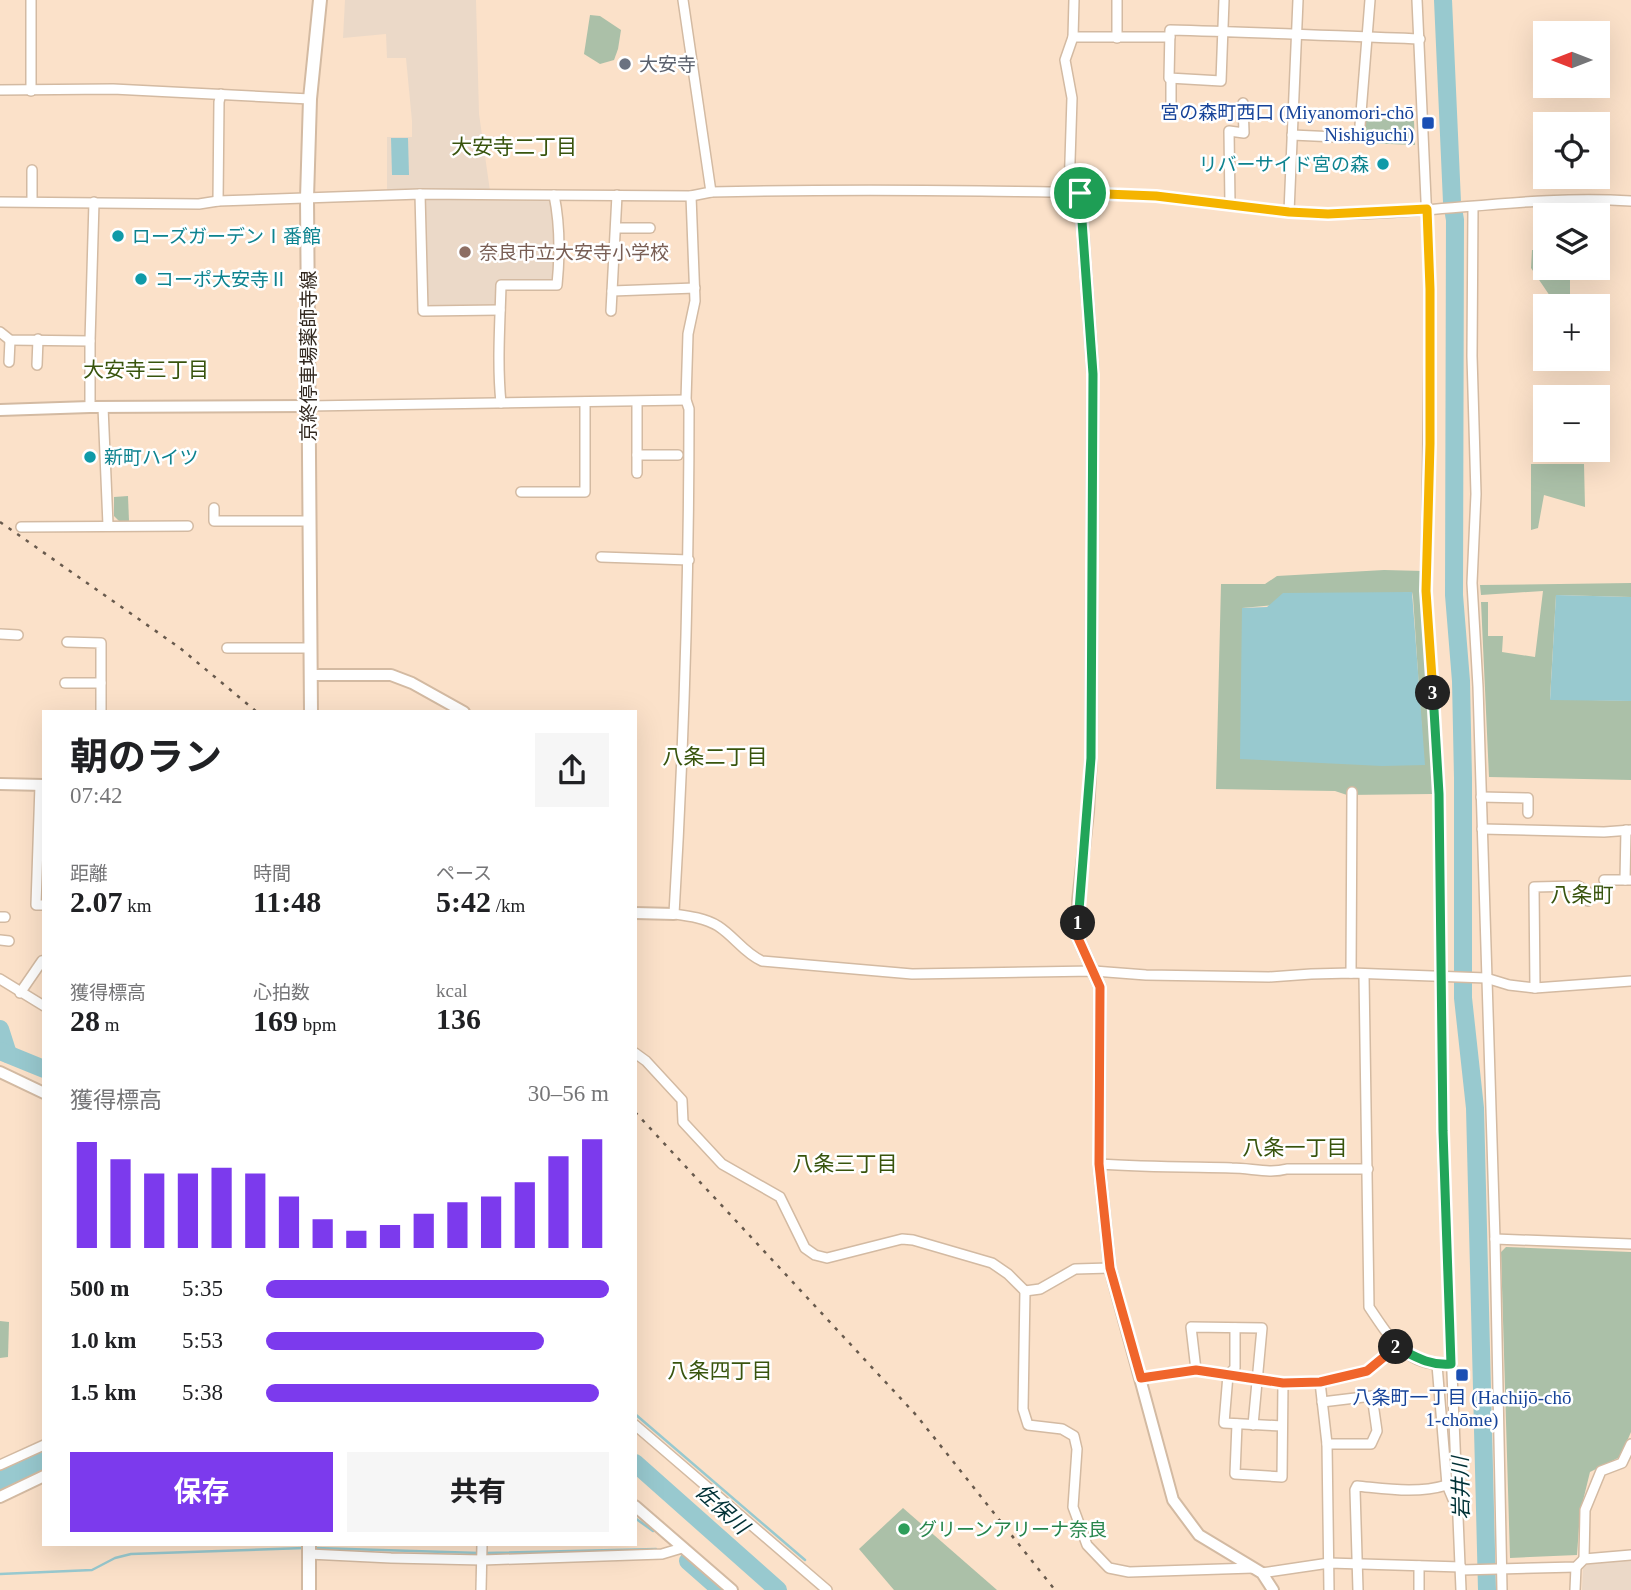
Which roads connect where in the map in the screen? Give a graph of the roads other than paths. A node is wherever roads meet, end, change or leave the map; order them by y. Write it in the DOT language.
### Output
graph roads {
  1 [pos="31,0"];
  2 [pos="320,0"];
  3 [pos="683,0"];
  4 [pos="1074,0"];
  5 [pos="1117,0"];
  6 [pos="1224,0"];
  7 [pos="1298,0"];
  8 [pos="1370,0"];
  9 [pos="1417,0"];
  10 [pos="1223,31"];
  11 [pos="1297,34"];
  12 [pos="1073,37"];
  13 [pos="1117,37"];
  14 [pos="1170,37"];
  15 [pos="1368,37"];
  16 [pos="1420,39"];
  17 [pos="1171,79"];
  18 [pos="0,90"];
  19 [pos="31,91"];
  20 [pos="221,94"];
  21 [pos="310,99"];
  22 [pos="1243,103"];
  23 [pos="1171,110"];
  24 [pos="1292,135"];
  25 [pos="32,170"];
  26 [pos="711,192"];
  27 [pos="1075,193"];
  28 [pos="420,194"];
  29 [pos="554,195"];
  30 [pos="617,195"];
  31 [pos="691,196"];
  32 [pos="307,198"];
  33 [pos="32,201"];
  34 [pos="218,201"];
  35 [pos="1631,201"];
  36 [pos="0,202"];
  37 [pos="94,202"];
  38 [pos="1230,204"];
  39 [pos="1470,207"];
  40 [pos="1430,210"];
  41 [pos="1289,212"];
  42 [pos="616,228"];
  43 [pos="650,228"];
  44 [pos="695,288"];
  45 [pos="612,291"];
  46 [pos="500,310"];
  47 [pos="611,311"];
  48 [pos="0,332"];
  49 [pos="38,339"];
  50 [pos="10,340"];
  51 [pos="90,341"];
  52 [pos="9,362"];
  53 [pos="37,365"];
  54 [pos="686,400"];
  55 [pos="585,402"];
  56 [pos="637,402"];
  57 [pos="501,403"];
  58 [pos="308,406"];
  59 [pos="90,407"];
  60 [pos="103,407"];
  61 [pos="0,410"];
  62 [pos="637,455"];
  63 [pos="678,456"];
  64 [pos="637,473"];
  65 [pos="522,492"];
  66 [pos="214,508"];
  67 [pos="309,521"];
  68 [pos="108,525"];
  69 [pos="188,526"];
  70 [pos="20,527"];
  71 [pos="601,557"];
  72 [pos="689,560"];
  73 [pos="0,634"];
  74 [pos="18,635"];
  75 [pos="67,642"];
  76 [pos="228,648"];
  77 [pos="310,648"];
  78 [pos="311,675"];
  79 [pos="65,683"];
  80 [pos="101,683"];
  81 [pos="101,710"];
  82 [pos="311,710"];
  83 [pos="460,710"];
  84 [pos="0,784"];
  85 [pos="42,785"];
  86 [pos="1352,792"];
  87 [pos="1481,797"];
  88 [pos="1528,813"];
  89 [pos="1482,829"];
  90 [pos="1628,830"];
  91 [pos="1604,880"];
  92 [pos="1628,880"];
  93 [pos="1588,901"];
  94 [pos="42,905"];
  95 [pos="637,913"];
  96 [pos="674,915"];
  97 [pos="42,961"];
  98 [pos="1094,971"];
  99 [pos="1351,974"];
  100 [pos="1364,975"];
  101 [pos="1445,977"];
  102 [pos="1483,978"];
  103 [pos="0,979"];
  104 [pos="1631,981"];
  105 [pos="1535,989"];
  106 [pos="20,993"];
  107 [pos="42,1005"];
  108 [pos="637,1054"];
  109 [pos="0,1072"];
  110 [pos="42,1092"];
  111 [pos="1099,1164"];
  112 [pos="1368,1169"];
  113 [pos="1495,1239"];
  114 [pos="1631,1244"];
  115 [pos="1110,1268"];
  116 [pos="1025,1291"];
  117 [pos="1235,1328"];
  118 [pos="1396,1347"];
  119 [pos="1451,1364"];
  120 [pos="1437,1365"];
  121 [pos="1196,1370"];
  122 [pos="1228,1375"];
  123 [pos="1141,1378"];
  124 [pos="1258,1379"];
  125 [pos="1320,1382"];
  126 [pos="1283,1383"];
  127 [pos="1322,1402"];
  128 [pos="1237,1424"];
  129 [pos="1253,1424"];
  130 [pos="1282,1426"];
  131 [pos="637,1427"];
  132 [pos="1327,1444"];
  133 [pos="1631,1444"];
  134 [pos="42,1446"];
  135 [pos="0,1465"];
  136 [pos="42,1477"];
  137 [pos="1447,1485"];
  138 [pos="0,1497"];
  139 [pos="637,1508"];
  140 [pos="1458,1512"];
  141 [pos="482,1546"];
  142 [pos="682,1548"];
  143 [pos="309,1549"];
  144 [pos="1631,1555"];
  145 [pos="1584,1559"];
  146 [pos="482,1560"];
  147 [pos="1329,1563"];
  148 [pos="1357,1563"];
  149 [pos="1419,1566"];
  150 [pos="1576,1567"];
  151 [pos="1499,1568"];
  152 [pos="1462,1569"];
  153 [pos="1258,1570"];
  154 [pos="309,1590"];
  155 [pos="481,1590"];
  156 [pos="732,1590"];
  157 [pos="827,1590"];
  158 [pos="1273,1590"];
  159 [pos="1329,1590"];
  160 [pos="1358,1590"];
  161 [pos="1419,1590"];
  162 [pos="1461,1590"];
  163 [pos="1502,1590"];
  164 [pos="1575,1590"];
  1 -- 19 [label="street"];
  2 -- 21 [label="main road, 京終停車場薬師寺線"];
  3 -- 26 [label="street"];
  4 -- 12 [label="street"];
  5 -- 13 [label="street"];
  6 -- 10 [label="street"];
  7 -- 11 [label="street"];
  8 -- 15 [label="street"];
  9 -- 16 [label="street"];
  10 -- 11 [label="street"];
  10 -- 14 [label="street"];
  10 -- 17 [label="street"];
  11 -- 15 [label="street"];
  11 -- 24 [label="street"];
  12 -- 13 [label="street"];
  12 -- 27 [label="street"];
  13 -- 14 [label="street"];
  14 -- 17 [label="street"];
  15 -- 16 [label="street"];
  15 -- 24 [label="street"];
  16 -- 40 [label="street"];
  17 -- 23 [label="street"];
  18 -- 19 [label="street"];
  19 -- 20 [label="street"];
  20 -- 21 [label="street"];
  20 -- 34 [label="street"];
  21 -- 32 [label="main road, 京終停車場薬師寺線"];
  22 -- 38 [label="street"];
  24 -- 41 [label="street"];
  25 -- 33 [label="street"];
  26 -- 27 [label="street"];
  26 -- 31 [label="street"];
  27 -- 38 [label="street"];
  27 -- 98 [label="street"];
  28 -- 29 [label="street"];
  28 -- 32 [label="street"];
  28 -- 46 [label="street"];
  29 -- 30 [label="street"];
  29 -- 46 [label="street"];
  30 -- 31 [label="street"];
  30 -- 42 [label="street"];
  31 -- 44 [label="street"];
  32 -- 34 [label="street"];
  32 -- 58 [label="main road, 京終停車場薬師寺線"];
  33 -- 36 [label="street"];
  33 -- 37 [label="street"];
  34 -- 37 [label="street"];
  35 -- 39 [label="street"];
  37 -- 51 [label="street"];
  38 -- 41 [label="street"];
  39 -- 40 [label="street"];
  39 -- 87 [label="street"];
  40 -- 41 [label="street"];
  40 -- 101 [label="street"];
  42 -- 43 [label="street"];
  42 -- 45 [label="street"];
  44 -- 45 [label="street"];
  44 -- 54 [label="street"];
  45 -- 47 [label="street"];
  46 -- 57 [label="street"];
  48 -- 50 [label="street"];
  49 -- 50 [label="street"];
  49 -- 51 [label="street"];
  49 -- 53 [label="street"];
  50 -- 52 [label="street"];
  51 -- 59 [label="street"];
  54 -- 56 [label="street"];
  54 -- 72 [label="street"];
  55 -- 56 [label="street"];
  55 -- 57 [label="street"];
  55 -- 65 [label="street"];
  56 -- 62 [label="street"];
  57 -- 58 [label="street"];
  58 -- 60 [label="street"];
  58 -- 67 [label="main road, 京終停車場薬師寺線"];
  59 -- 60 [label="street"];
  59 -- 61 [label="street"];
  60 -- 68 [label="street"];
  62 -- 63 [label="street"];
  62 -- 64 [label="street"];
  66 -- 67 [label="street"];
  67 -- 77 [label="main road, 京終停車場薬師寺線"];
  68 -- 69 [label="street"];
  68 -- 70 [label="street"];
  71 -- 72 [label="street"];
  72 -- 96 [label="street"];
  73 -- 74 [label="street"];
  75 -- 80 [label="street"];
  76 -- 77 [label="street"];
  77 -- 78 [label="main road, 京終停車場薬師寺線"];
  78 -- 82 [label="main road, 京終停車場薬師寺線"];
  78 -- 83 [label="street"];
  79 -- 80 [label="street"];
  80 -- 81 [label="street"];
  84 -- 85 [label="street"];
  85 -- 94 [label="street"];
  86 -- 99 [label="street"];
  87 -- 88 [label="street"];
  87 -- 89 [label="street"];
  89 -- 90 [label="street"];
  89 -- 102 [label="street"];
  90 -- 92 [label="street"];
  91 -- 92 [label="street"];
  93 -- 105 [label="street"];
  95 -- 96 [label="street"];
  96 -- 98 [label="street"];
  97 -- 106 [label="street"];
  98 -- 99 [label="street"];
  98 -- 111 [label="street"];
  99 -- 100 [label="street"];
  100 -- 101 [label="street"];
  100 -- 112 [label="street"];
  101 -- 102 [label="street"];
  101 -- 119 [label="street"];
  102 -- 105 [label="street"];
  102 -- 113 [label="street"];
  103 -- 106 [label="street"];
  104 -- 105 [label="street"];
  106 -- 107 [label="street"];
  108 -- 116 [label="street"];
  109 -- 110 [label="street"];
  111 -- 112 [label="street"];
  111 -- 115 [label="street"];
  112 -- 118 [label="street"];
  113 -- 114 [label="street"];
  113 -- 151 [label="street"];
  115 -- 116 [label="street"];
  115 -- 123 [label="street"];
  116 -- 153 [label="street"];
  117 -- 121 [label="street"];
  117 -- 122 [label="street"];
  117 -- 124 [label="street"];
  118 -- 120 [label="street"];
  118 -- 125 [label="street"];
  119 -- 120 [label="street"];
  119 -- 140 [label="street"];
  120 -- 137 [label="street"];
  121 -- 122 [label="street"];
  121 -- 123 [label="street"];
  122 -- 124 [label="street"];
  122 -- 128 [label="street"];
  123 -- 153 [label="street"];
  124 -- 126 [label="street"];
  124 -- 129 [label="street"];
  125 -- 126 [label="street"];
  125 -- 127 [label="street"];
  126 -- 130 [label="street"];
  127 -- 132 [label="street"];
  127 -- 132 [label="street"];
  128 -- 129 [label="street"];
  128 -- 130 [label="street"];
  129 -- 130 [label="street"];
  131 -- 157 [label="street"];
  132 -- 147 [label="street"];
  133 -- 145 [label="street"];
  134 -- 135 [label="street"];
  136 -- 138 [label="street"];
  137 -- 140 [label="street"];
  137 -- 148 [label="street"];
  139 -- 142 [label="street"];
  140 -- 152 [label="street"];
  141 -- 146 [label="street"];
  142 -- 146 [label="street"];
  142 -- 156 [label="street"];
  143 -- 146 [label="street"];
  143 -- 154 [label="main road"];
  144 -- 145 [label="street"];
  145 -- 150 [label="street"];
  146 -- 155 [label="street"];
  147 -- 148 [label="street"];
  147 -- 153 [label="street"];
  147 -- 159 [label="street"];
  148 -- 149 [label="street"];
  148 -- 160 [label="street"];
  149 -- 152 [label="street"];
  149 -- 161 [label="street"];
  150 -- 151 [label="street"];
  150 -- 164 [label="street"];
  151 -- 152 [label="street"];
  151 -- 163 [label="street"];
  152 -- 162 [label="street"];
  153 -- 158 [label="street"];
}
